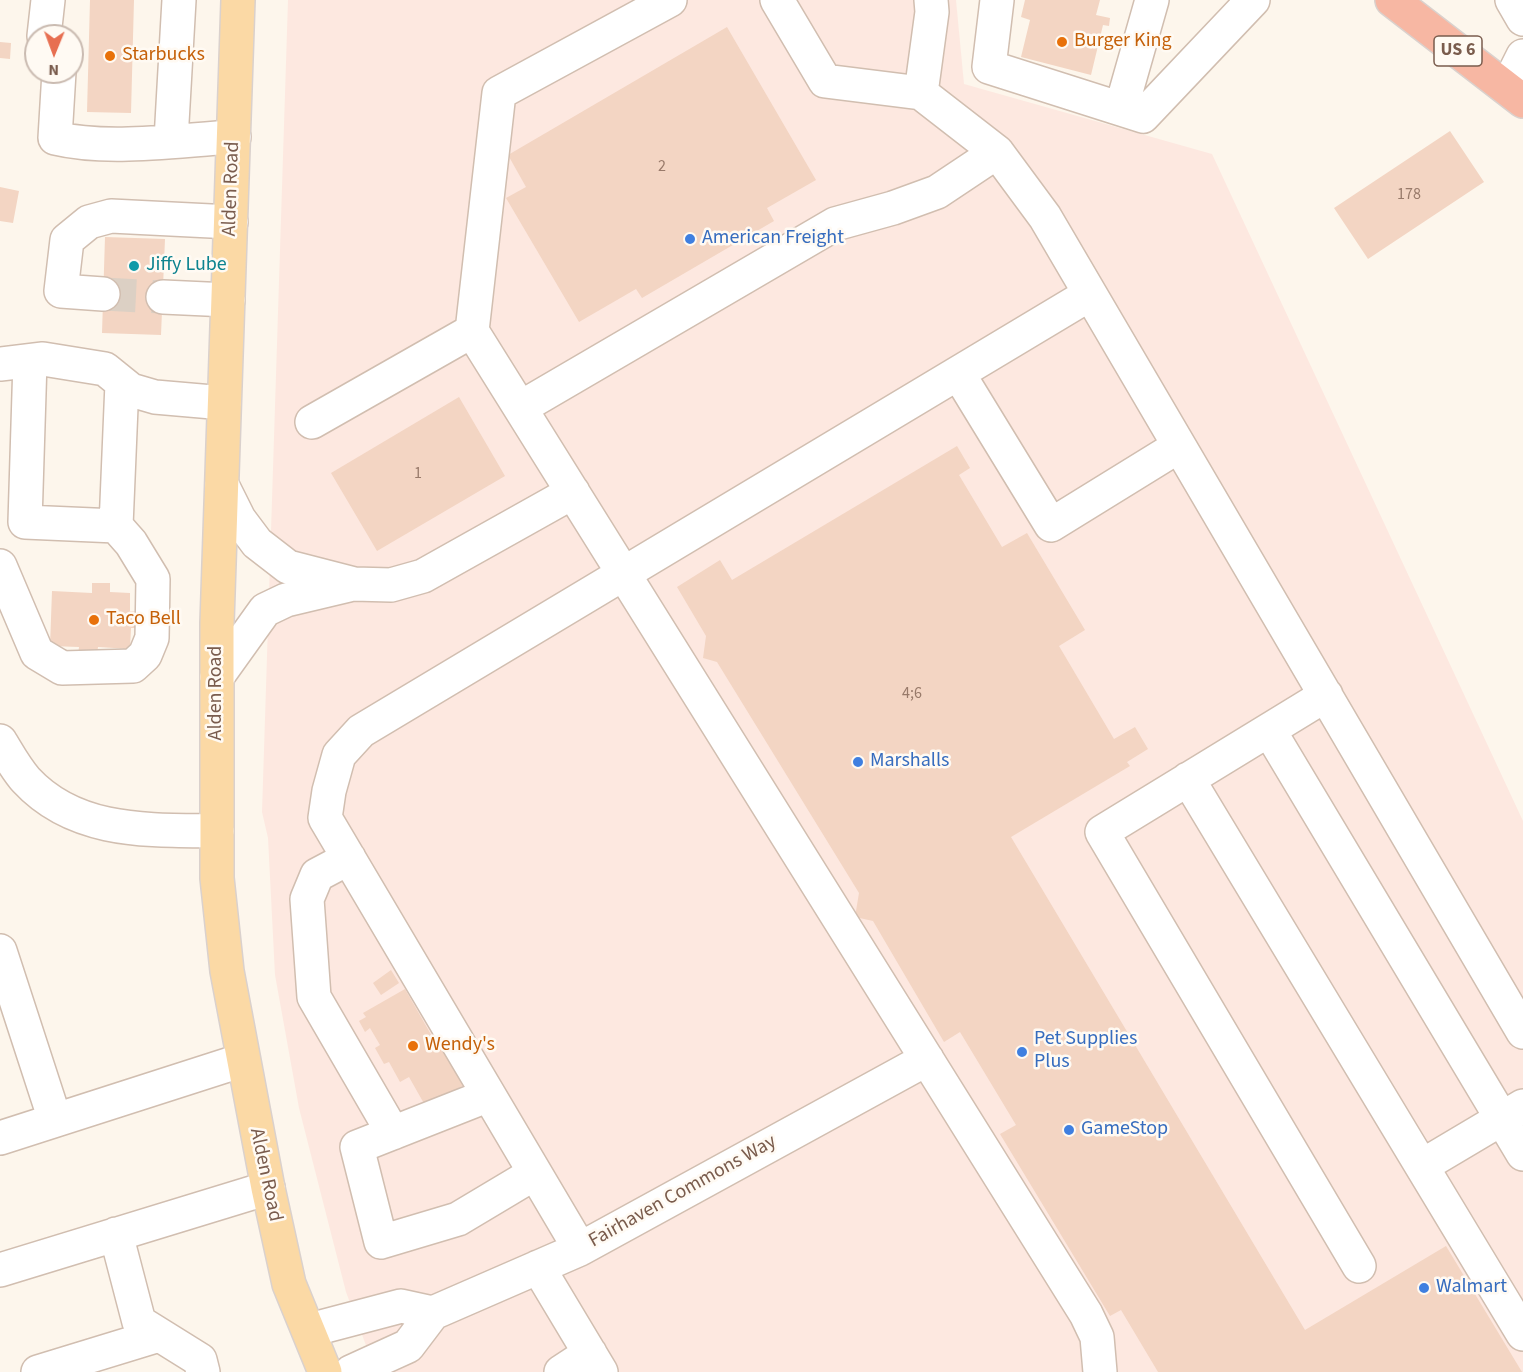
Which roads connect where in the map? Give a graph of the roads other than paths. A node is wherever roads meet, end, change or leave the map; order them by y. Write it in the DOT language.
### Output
graph roads {
  1 [pos="48,0"];
  2 [pos="63,0"];
  3 [pos="179,0"];
  4 [pos="238,0"];
  5 [pos="670,0"];
  6 [pos="777,0"];
  7 [pos="931,0"];
  8 [pos="997,0"];
  9 [pos="1016,0"];
  10 [pos="1152,0"];
  11 [pos="1253,0"];
  12 [pos="1392,0"];
  13 [pos="1512,0"];
  14 [pos="1523,19"];
  15 [pos="45,24"];
  16 [pos="62,24"];
  17 [pos="1523,56"];
  18 [pos="995,68"];
  19 [pos="41,84"];
  20 [pos="58,84"];
  21 [pos="921,93"];
  22 [pos="1515,95"];
  23 [pos="1132,112"];
  24 [pos="234,137"];
  25 [pos="55,138"];
  26 [pos="171,140"];
  27 [pos="997,152"];
  28 [pos="231,222"];
  29 [pos="103,294"];
  30 [pos="1090,294"];
  31 [pos="163,297"];
  32 [pos="228,300"];
  33 [pos="472,331"];
  34 [pos="15,362"];
  35 [pos="958,373"];
  36 [pos="122,383"];
  37 [pos="224,403"];
  38 [pos="520,408"];
  39 [pos="312,422"];
  40 [pos="1179,446"];
  41 [pos="222,485"];
  42 [pos="573,492"];
  43 [pos="116,526"];
  44 [pos="0,566"];
  45 [pos="624,573"];
  46 [pos="354,584"];
  47 [pos="217,677"];
  48 [pos="1326,695"];
  49 [pos="1269,730"];
  50 [pos="0,741"];
  51 [pos="1188,779"];
  52 [pos="217,831"];
  53 [pos="349,858"];
  54 [pos="0,951"];
  55 [pos="1523,1032"];
  56 [pos="927,1059"];
  57 [pos="243,1060"];
  58 [pos="489,1095"];
  59 [pos="1513,1112"];
  60 [pos="55,1120"];
  61 [pos="393,1133"];
  62 [pos="0,1138"];
  63 [pos="1523,1154"];
  64 [pos="1422,1166"];
  65 [pos="535,1173"];
  66 [pos="268,1188"];
  67 [pos="116,1234"];
  68 [pos="580,1249"];
  69 [pos="1359,1266"];
  70 [pos="538,1267"];
  71 [pos="0,1270"];
  72 [pos="433,1313"];
  73 [pos="310,1330"];
  74 [pos="1523,1334"];
  75 [pos="159,1335"];
  76 [pos="596,1363"];
  77 [pos="38,1372"];
  78 [pos="203,1372"];
  79 [pos="325,1372"];
  80 [pos="351,1372"];
  81 [pos="561,1372"];
  82 [pos="1100,1372"];
  1 -- 15 [label="street"];
  2 -- 16 [label="street"];
  3 -- 26 [label="street"];
  4 -- 24 [label="main road, Alden Road"];
  5 -- 33 [label="street"];
  6 -- 21 [label="street"];
  7 -- 21 [label="street"];
  8 -- 18 [label="street"];
  9 -- 18 [label="street"];
  10 -- 23 [label="street"];
  11 -- 23 [label="street"];
  12 -- 22 [label="highway, US 6"];
  13 -- 14 [label="street"];
  17 -- 22 [label="street"];
  18 -- 23 [label="street"];
  19 -- 25 [label="street"];
  20 -- 25 [label="street"];
  21 -- 27 [label="street"];
  24 -- 26 [label="street"];
  24 -- 28 [label="main road, Alden Road"];
  25 -- 26 [label="street"];
  27 -- 30 [label="street"];
  27 -- 38 [label="street"];
  28 -- 29 [label="street"];
  28 -- 32 [label="main road, Alden Road"];
  30 -- 35 [label="street"];
  30 -- 40 [label="street"];
  31 -- 32 [label="street"];
  32 -- 37 [label="main road, Alden Road"];
  33 -- 38 [label="street"];
  33 -- 39 [label="street"];
  34 -- 36 [label="street"];
  34 -- 43 [label="street"];
  35 -- 40 [label="street"];
  35 -- 45 [label="street"];
  36 -- 37 [label="street"];
  36 -- 43 [label="street"];
  37 -- 41 [label="main road, Alden Road"];
  38 -- 42 [label="street"];
  40 -- 48 [label="street"];
  41 -- 46 [label="street"];
  41 -- 47 [label="main road, Alden Road"];
  42 -- 45 [label="street"];
  42 -- 46 [label="street"];
  43 -- 44 [label="street"];
  45 -- 53 [label="street"];
  45 -- 56 [label="street"];
  46 -- 47 [label="street"];
  47 -- 52 [label="main road, Alden Road"];
  48 -- 49 [label="street"];
  48 -- 55 [label="street"];
  49 -- 51 [label="street"];
  49 -- 59 [label="street"];
  50 -- 52 [label="street"];
  51 -- 64 [label="street"];
  51 -- 69 [label="street"];
  52 -- 57 [label="main road, Alden Road"];
  53 -- 58 [label="street"];
  53 -- 61 [label="street"];
  54 -- 60 [label="street"];
  56 -- 68 [label="street, Fairhaven Commons Way"];
  56 -- 82 [label="street"];
  57 -- 60 [label="street"];
  57 -- 66 [label="main road, Alden Road"];
  58 -- 61 [label="street"];
  58 -- 65 [label="street"];
  59 -- 63 [label="street"];
  59 -- 64 [label="street"];
  60 -- 62 [label="street"];
  61 -- 65 [label="street"];
  64 -- 74 [label="street"];
  65 -- 68 [label="street"];
  66 -- 67 [label="street"];
  66 -- 73 [label="main road, Alden Road"];
  67 -- 71 [label="street"];
  67 -- 75 [label="street"];
  68 -- 70 [label="street, Fairhaven Commons Way"];
  70 -- 72 [label="street, Fairhaven Commons Way"];
  70 -- 76 [label="street"];
  72 -- 73 [label="street"];
  72 -- 80 [label="street, Fairhaven Commons Way"];
  73 -- 79 [label="main road, Alden Road"];
  75 -- 77 [label="street"];
  75 -- 78 [label="street"];
  76 -- 81 [label="street"];
}
